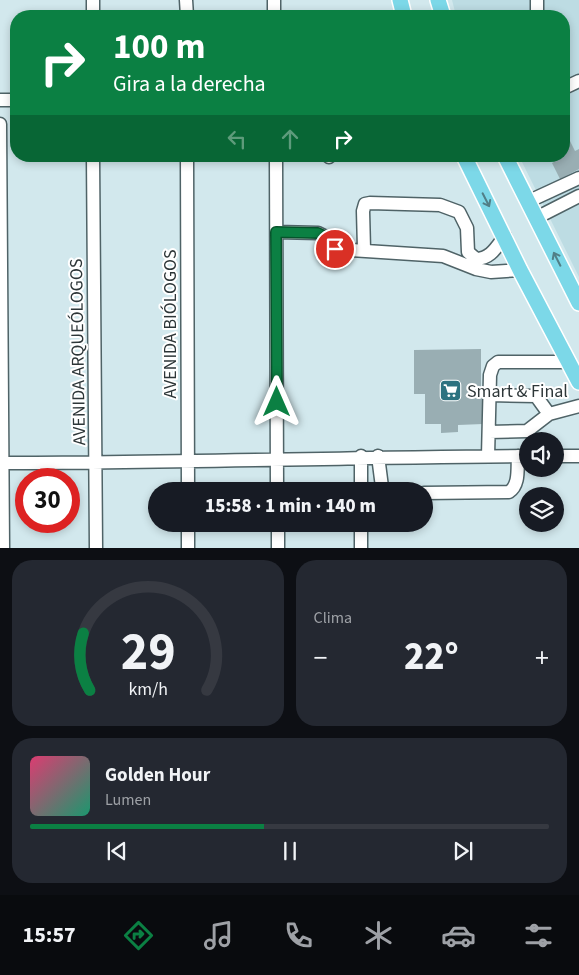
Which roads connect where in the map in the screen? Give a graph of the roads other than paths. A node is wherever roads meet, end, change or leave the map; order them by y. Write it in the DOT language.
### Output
graph roads {
  1 [pos="0,124"];
  2 [pos="94,162"];
  3 [pos="187,162"];
  4 [pos="276,162"];
  5 [pos="467,162"];
  6 [pos="509,162"];
  7 [pos="579,178"];
  8 [pos="579,196"];
  9 [pos="527,202"];
  10 [pos="536,218"];
  11 [pos="276,232"];
  12 [pos="505,236"];
  13 [pos="364,249"];
  14 [pos="520,270"];
  15 [pos="579,303"];
  16 [pos="574,365"];
  17 [pos="579,382"];
  18 [pos="490,395"];
  19 [pos="579,406"];
  20 [pos="549,414"];
  21 [pos="489,432"];
  22 [pos="361,456"];
  23 [pos="378,456"];
  24 [pos="488,456"];
  25 [pos="519,456"];
  26 [pos="564,456"];
  27 [pos="579,456"];
  28 [pos="277,459"];
  29 [pos="96,462"];
  30 [pos="188,462"];
  31 [pos="2,463"];
  32 [pos="519,471"];
  33 [pos="188,482"];
  34 [pos="277,482"];
  35 [pos="361,482"];
  36 [pos="381,482"];
  37 [pos="433,493"];
  38 [pos="188,532"];
  39 [pos="278,532"];
  40 [pos="361,532"];
  41 [pos="3,548"];
  42 [pos="96,548"];
  43 [pos="188,548"];
  44 [pos="278,548"];
  45 [pos="361,548"];
  1 -- 31 [label="street"];
  2 -- 29 [label="street, AVENIDA ARQUEÓLOGOS"];
  3 -- 30 [label="street, AVENIDA BIÓLOGOS"];
  4 -- 11 [label="street"];
  5 -- 12 [label="main road, one-way"];
  6 -- 9 [label="main road"];
  7 -- 9 [label="street"];
  8 -- 10 [label="street"];
  9 -- 10 [label="main road"];
  15 -- 10 [label="main road, one-way"];
  11 -- 13 [label="street"];
  11 -- 28 [label="street"];
  12 -- 13 [label="street"];
  12 -- 14 [label="main road"];
  13 -- 14 [label="street"];
  14 -- 16 [label="main road"];
  16 -- 17 [label="main road"];
  16 -- 18 [label="street"];
  18 -- 20 [label="street"];
  18 -- 21 [label="street"];
  19 -- 20 [label="street"];
  20 -- 21 [label="street"];
  21 -- 24 [label="street"];
  22 -- 23 [label="street"];
  22 -- 28 [label="street"];
  22 -- 35 [label="street"];
  23 -- 24 [label="street"];
  23 -- 36 [label="street"];
  24 -- 25 [label="street"];
  26 -- 27 [label="street"];
  28 -- 30 [label="street"];
  28 -- 34 [label="street"];
  29 -- 30 [label="street"];
  29 -- 31 [label="street"];
  29 -- 42 [label="street, AVENIDA ARQUEÓLOGOS"];
  30 -- 33 [label="street, AVENIDA BIÓLOGOS"];
  31 -- 41 [label="street"];
  32 -- 37 [label="street"];
  38 -- 43 [label="street"];
  39 -- 44 [label="street"];
  40 -- 45 [label="street"];
}
